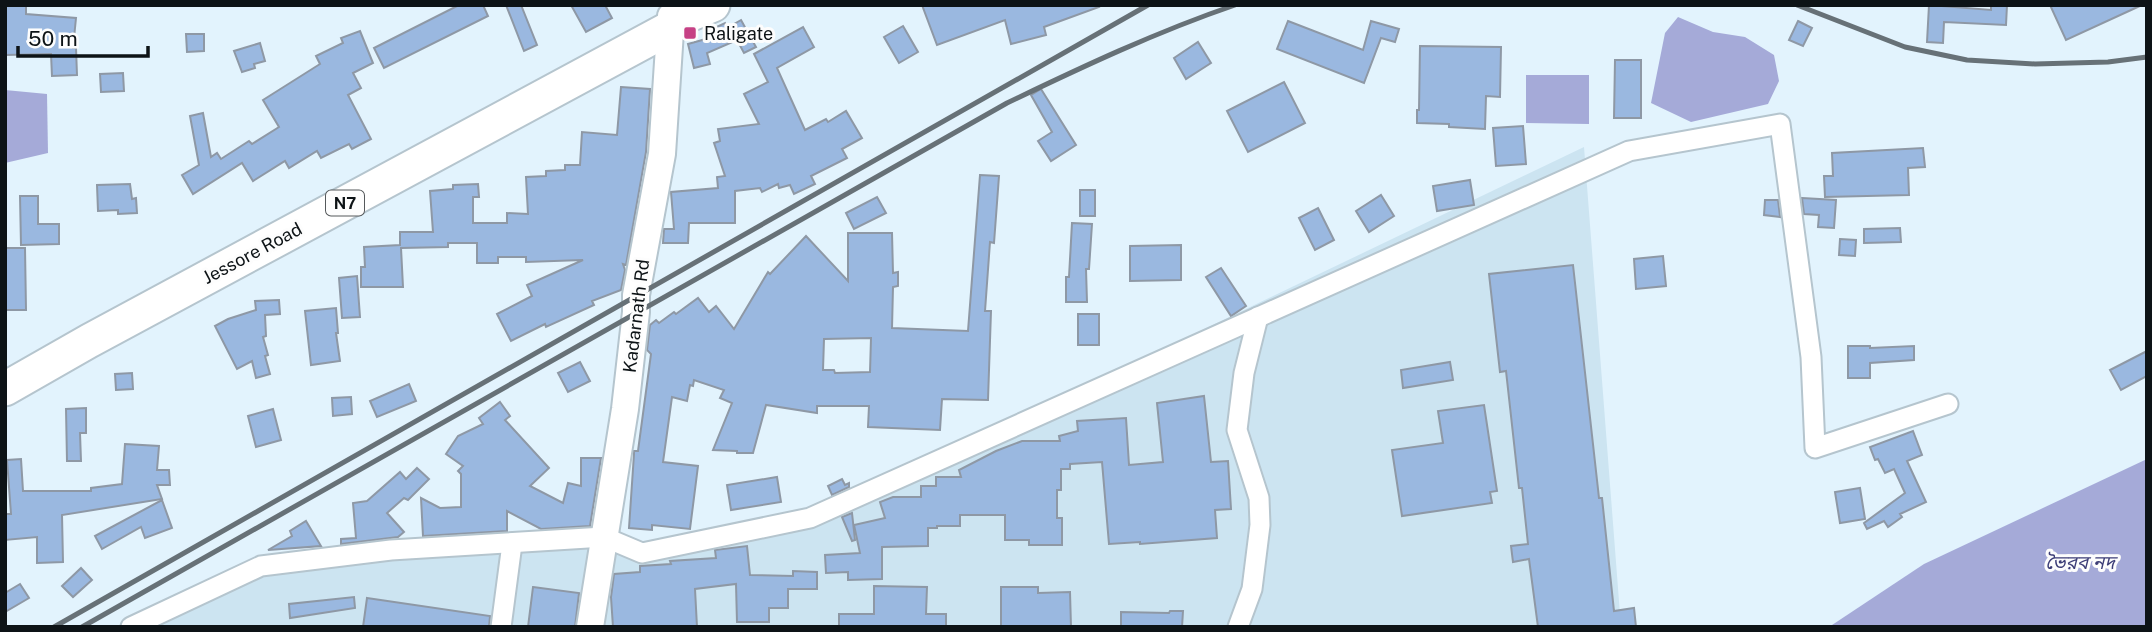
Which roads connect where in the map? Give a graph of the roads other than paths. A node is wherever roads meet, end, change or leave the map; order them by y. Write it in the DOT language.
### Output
graph roads {
  1 [pos="682,14"];
  2 [pos="1258,317"];
  3 [pos="5,371"];
  4 [pos="5,389"];
  5 [pos="1948,404"];
  6 [pos="604,537"];
  7 [pos="512,544"];
  8 [pos="131,627"];
  9 [pos="502,627"];
  10 [pos="590,627"];
  11 [pos="1238,627"];
  1 -- 3 [label="highway, Jessore Road / N7"];
  1 -- 4 [label="highway, Jessore Road / N7"];
  1 -- 6 [label="main road, Kadarnath Rd"];
  2 -- 5 [label="street"];
  2 -- 6 [label="street"];
  2 -- 11 [label="street"];
  6 -- 7 [label="street"];
  6 -- 10 [label="main road, Kadarnath Rd"];
  7 -- 8 [label="street"];
  7 -- 9 [label="street"];
}
